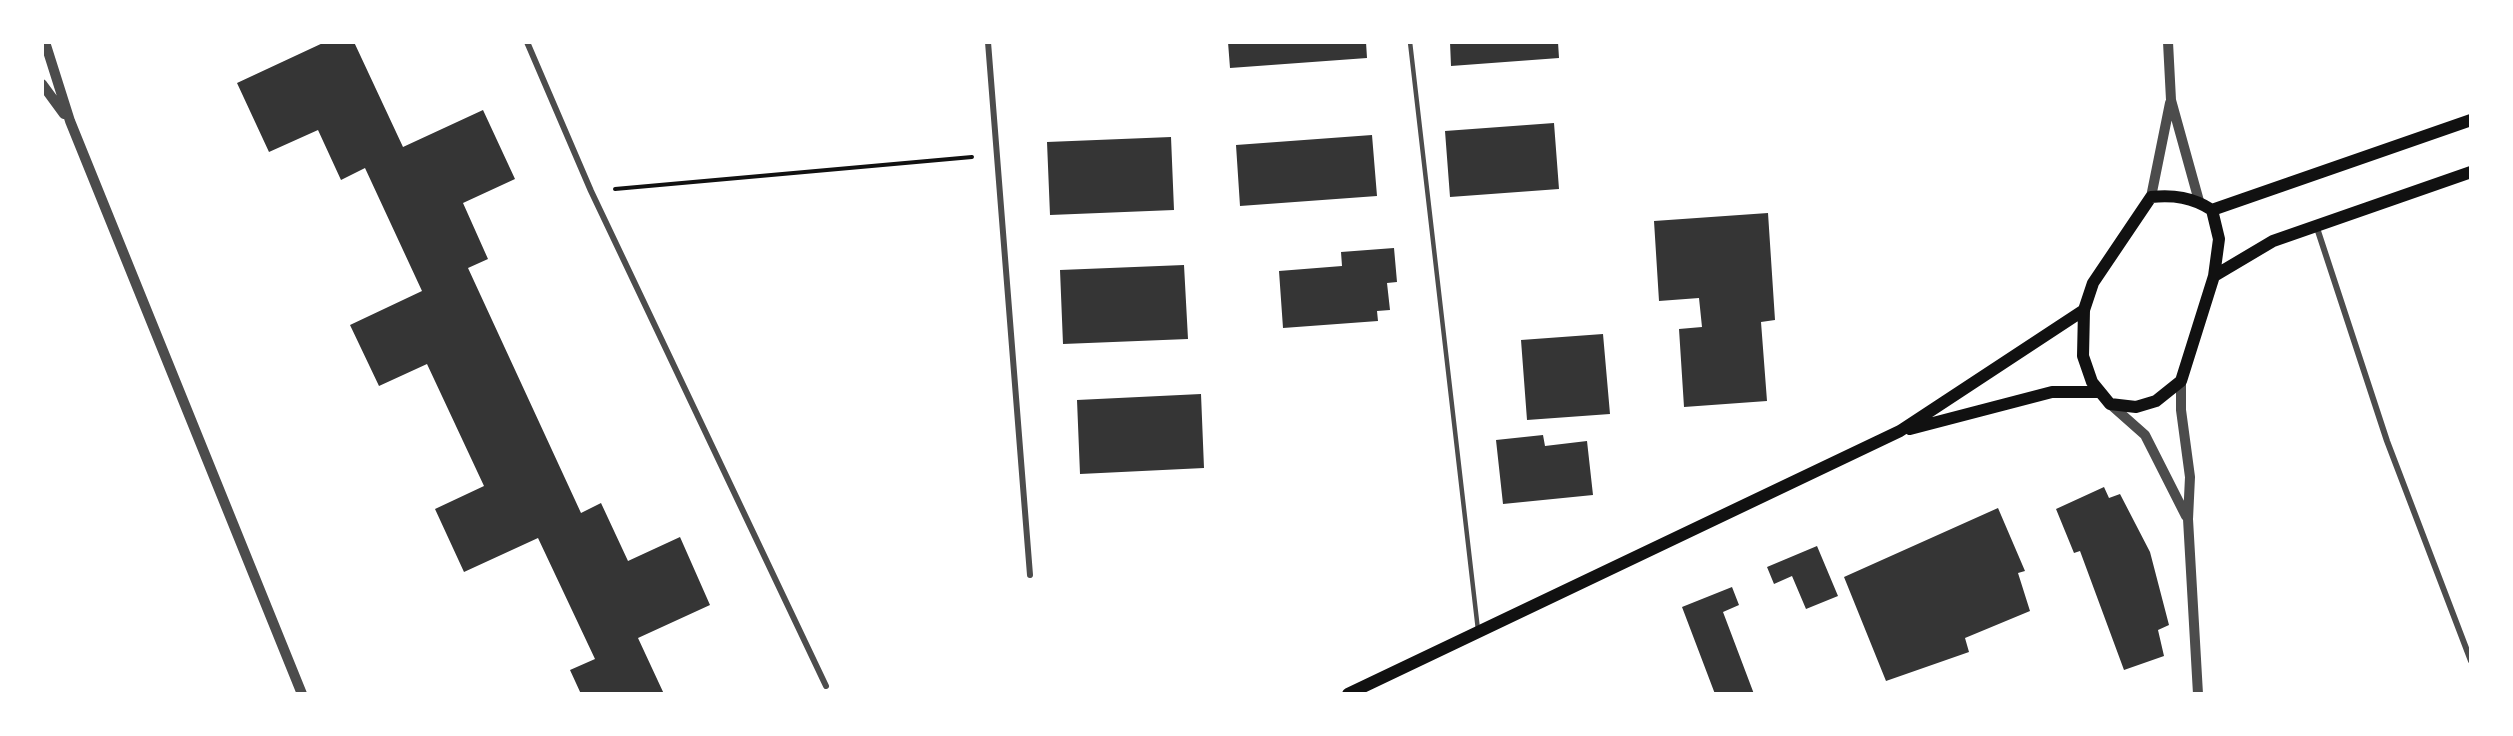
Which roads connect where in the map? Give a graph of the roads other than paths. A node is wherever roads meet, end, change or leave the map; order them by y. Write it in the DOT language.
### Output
graph roads {
  1 [pos="45,42"];
  2 [pos="526,42"];
  3 [pos="988,42"];
  4 [pos="1410,42"];
  5 [pos="2168,42"];
  6 [pos="42,84"];
  7 [pos="2170,99"];
  8 [pos="2471,120"];
  9 [pos="70,121"];
  10 [pos="2471,172"];
  11 [pos="2151,196"];
  12 [pos="2199,201"];
  13 [pos="2212,210"];
  14 [pos="2316,225"];
  15 [pos="2214,276"];
  16 [pos="2084,310"];
  17 [pos="2181,381"];
  18 [pos="2100,392"];
  19 [pos="2110,404"];
  20 [pos="1900,431"];
  21 [pos="2188,519"];
  22 [pos="1030,575"];
  23 [pos="1478,632"];
  24 [pos="2471,661"];
  25 [pos="826,686"];
  26 [pos="302,694"];
  27 [pos="1348,694"];
  28 [pos="2199,694"];
  1 -- 9 [label="street"];
  2 -- 25 [label="street"];
  3 -- 22 [label="street"];
  4 -- 23 [label="lane"];
  5 -- 7 [label="street"];
  6 -- 9 [label="street"];
  7 -- 11 [label="street"];
  7 -- 12 [label="street"];
  8 -- 13 [label="main road"];
  9 -- 26 [label="street"];
  10 -- 14 [label="main road"];
  11 -- 12 [label="main road"];
  11 -- 16 [label="main road"];
  12 -- 13 [label="main road"];
  13 -- 15 [label="main road"];
  14 -- 15 [label="main road"];
  14 -- 24 [label="street"];
  15 -- 17 [label="main road"];
  16 -- 18 [label="main road"];
  16 -- 20 [label="main road"];
  17 -- 19 [label="main road"];
  17 -- 21 [label="street"];
  18 -- 19 [label="main road"];
  18 -- 20 [label="main road"];
  19 -- 21 [label="street"];
  20 -- 23 [label="main road"];
  21 -- 28 [label="street"];
  23 -- 27 [label="main road"];
}
